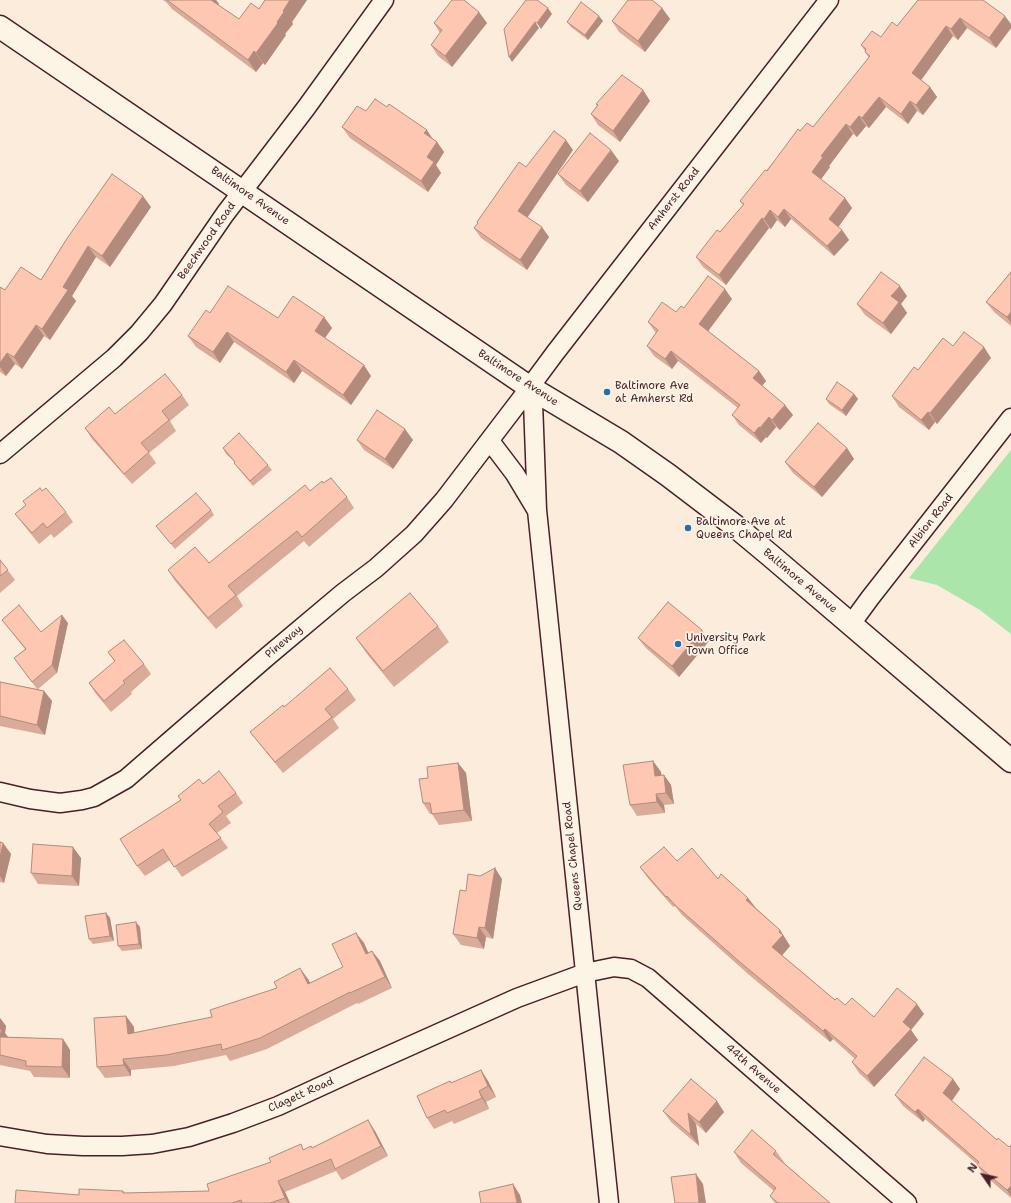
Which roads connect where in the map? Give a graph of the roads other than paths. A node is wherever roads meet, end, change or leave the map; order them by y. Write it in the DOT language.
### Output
graph roads {
  1 [pos="384,0"];
  2 [pos="829,0"];
  3 [pos="0,27"];
  4 [pos="242,191"];
  5 [pos="525,393"];
  6 [pos="1011,418"];
  7 [pos="490,441"];
  8 [pos="2,449"];
  9 [pos="536,510"];
  10 [pos="851,624"];
  11 [pos="1011,761"];
  12 [pos="0,792"];
  13 [pos="585,973"];
  14 [pos="0,1136"];
  15 [pos="609,1203"];
  16 [pos="907,1203"];
  1 -- 4 [label="street, Beechwood Road"];
  2 -- 5 [label="street, Amherst Road"];
  3 -- 4 [label="main road, Baltimore Avenue"];
  4 -- 5 [label="main road, Baltimore Avenue"];
  4 -- 8 [label="street, Beechwood Road"];
  5 -- 7 [label="street, Pineway"];
  5 -- 9 [label="street, Queens Chapel Road"];
  5 -- 10 [label="main road, Baltimore Avenue"];
  6 -- 10 [label="street, Albion Road"];
  7 -- 9 [label="street, Queens Chapel Road"];
  7 -- 12 [label="street, Pineway"];
  9 -- 13 [label="street, Queens Chapel Road"];
  10 -- 11 [label="main road, Baltimore Avenue"];
  13 -- 14 [label="street, Clagett Road"];
  13 -- 15 [label="street, Queens Chapel Road"];
  13 -- 16 [label="street, 44th Avenue"];
}
